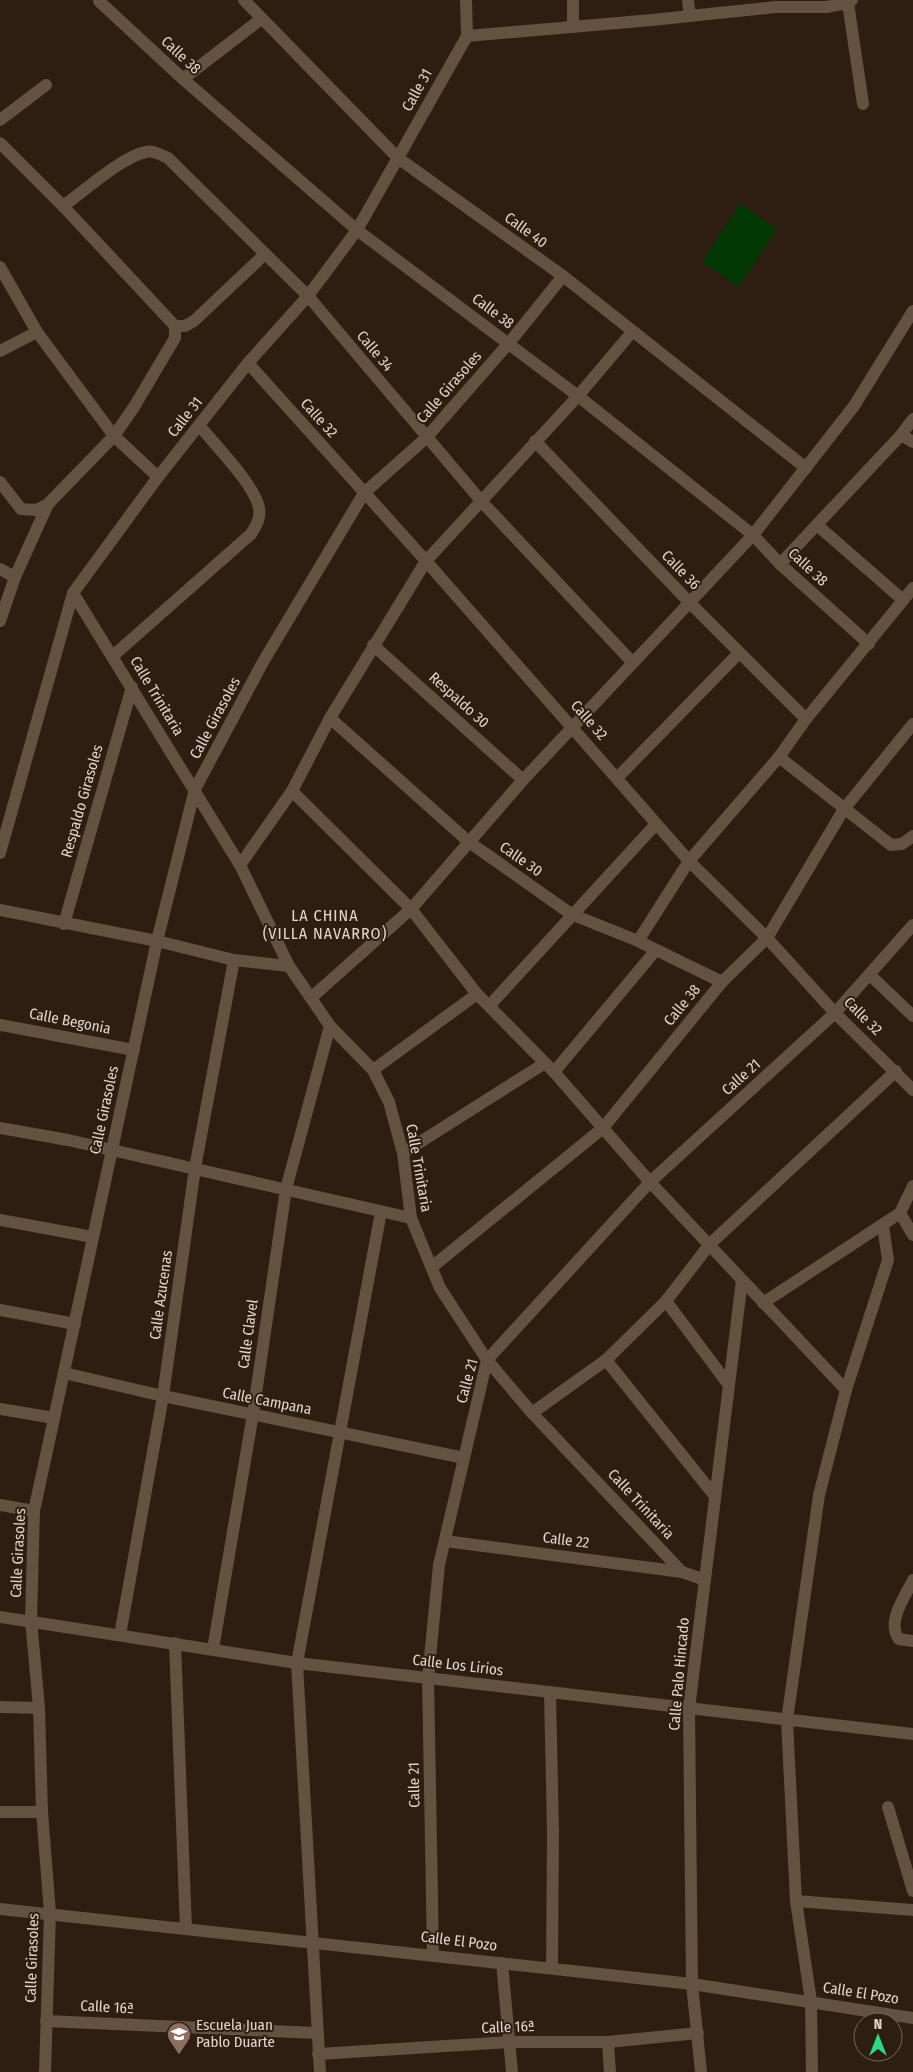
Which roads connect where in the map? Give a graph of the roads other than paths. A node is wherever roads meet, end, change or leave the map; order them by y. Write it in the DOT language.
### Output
graph roads {
  1 [pos="244,0"];
  2 [pos="466,0"];
  3 [pos="573,0"];
  4 [pos="688,0"];
  5 [pos="99,1"];
  6 [pos="850,2"];
  7 [pos="776,3"];
  8 [pos="690,16"];
  9 [pos="261,19"];
  10 [pos="573,27"];
  11 [pos="466,36"];
  12 [pos="183,79"];
  13 [pos="46,85"];
  14 [pos="863,104"];
  15 [pos="0,120"];
  16 [pos="0,143"];
  17 [pos="398,158"];
  18 [pos="63,206"];
  19 [pos="356,230"];
  20 [pos="265,254"];
  21 [pos="0,267"];
  22 [pos="563,276"];
  23 [pos="308,296"];
  24 [pos="913,311"];
  25 [pos="175,326"];
  26 [pos="36,332"];
  27 [pos="632,332"];
  28 [pos="509,343"];
  29 [pos="0,351"];
  30 [pos="248,363"];
  31 [pos="578,396"];
  32 [pos="913,419"];
  33 [pos="199,426"];
  34 [pos="901,435"];
  35 [pos="114,436"];
  36 [pos="426,438"];
  37 [pos="535,441"];
  38 [pos="913,442"];
  39 [pos="806,468"];
  40 [pos="158,477"];
  41 [pos="0,482"];
  42 [pos="364,494"];
  43 [pos="482,502"];
  44 [pos="48,504"];
  45 [pos="817,525"];
  46 [pos="753,535"];
  47 [pos="426,561"];
  48 [pos="780,564"];
  49 [pos="0,570"];
  50 [pos="15,577"];
  51 [pos="913,588"];
  52 [pos="73,593"];
  53 [pos="903,600"];
  54 [pos="690,603"];
  55 [pos="0,621"];
  56 [pos="869,644"];
  57 [pos="373,646"];
  58 [pos="739,653"];
  59 [pos="114,655"];
  60 [pos="633,663"];
  61 [pos="132,686"];
  62 [pos="330,718"];
  63 [pos="806,719"];
  64 [pos="913,724"];
  65 [pos="573,727"];
  66 [pos="779,757"];
  67 [pos="617,778"];
  68 [pos="523,780"];
  69 [pos="195,789"];
  70 [pos="292,791"];
  71 [pos="844,809"];
  72 [pos="656,824"];
  73 [pos="913,836"];
  74 [pos="469,842"];
  75 [pos="0,853"];
  76 [pos="689,861"];
  77 [pos="240,865"];
  78 [pos="410,909"];
  79 [pos="0,910"];
  80 [pos="571,914"];
  81 [pos="64,924"];
  82 [pos="913,925"];
  83 [pos="767,938"];
  84 [pos="157,941"];
  85 [pos="638,941"];
  86 [pos="656,950"];
  87 [pos="234,960"];
  88 [pos="289,966"];
  89 [pos="870,975"];
  90 [pos="722,982"];
  91 [pos="476,994"];
  92 [pos="312,997"];
  93 [pos="490,1005"];
  94 [pos="835,1013"];
  95 [pos="913,1016"];
  96 [pos="0,1025"];
  97 [pos="330,1026"];
  98 [pos="134,1050"];
  99 [pos="550,1067"];
  100 [pos="373,1070"];
  101 [pos="896,1071"];
  102 [pos="913,1090"];
  103 [pos="0,1128"];
  104 [pos="603,1128"];
  105 [pos="112,1150"];
  106 [pos="403,1153"];
  107 [pos="195,1168"];
  108 [pos="650,1182"];
  109 [pos="913,1186"];
  110 [pos="286,1189"];
  111 [pos="381,1212"];
  112 [pos="900,1214"];
  113 [pos="411,1218"];
  114 [pos="0,1220"];
  115 [pos="883,1226"];
  116 [pos="913,1235"];
  117 [pos="94,1237"];
  118 [pos="710,1244"];
  119 [pos="432,1267"];
  120 [pos="742,1280"];
  121 [pos="666,1301"];
  122 [pos="763,1303"];
  123 [pos="0,1310"];
  124 [pos="75,1324"];
  125 [pos="487,1360"];
  126 [pos="606,1360"];
  127 [pos="64,1373"];
  128 [pos="728,1384"];
  129 [pos="846,1390"];
  130 [pos="163,1396"];
  131 [pos="0,1409"];
  132 [pos="532,1413"];
  133 [pos="253,1414"];
  134 [pos="54,1418"];
  135 [pos="341,1432"];
  136 [pos="464,1458"];
  137 [pos="714,1495"];
  138 [pos="0,1505"];
  139 [pos="34,1511"];
  140 [pos="445,1541"];
  141 [pos="682,1572"];
  142 [pos="705,1580"];
  143 [pos="913,1580"];
  144 [pos="0,1617"];
  145 [pos="31,1620"];
  146 [pos="120,1635"];
  147 [pos="913,1641"];
  148 [pos="175,1643"];
  149 [pos="212,1649"];
  150 [pos="297,1663"];
  151 [pos="428,1678"];
  152 [pos="550,1692"];
  153 [pos="0,1708"];
  154 [pos="39,1708"];
  155 [pos="689,1709"];
  156 [pos="787,1720"];
  157 [pos="913,1734"];
  158 [pos="888,1807"];
  159 [pos="0,1812"];
  160 [pos="42,1812"];
  161 [pos="913,1892"];
  162 [pos="796,1901"];
  163 [pos="0,1909"];
  164 [pos="913,1910"];
  165 [pos="50,1913"];
  166 [pos="186,1929"];
  167 [pos="312,1942"];
  168 [pos="433,1954"];
  169 [pos="502,1963"];
  170 [pos="552,1968"];
  171 [pos="692,1984"];
  172 [pos="812,2001"];
  173 [pos="913,2018"];
  174 [pos="46,2021"];
  175 [pos="317,2034"];
  176 [pos="698,2034"];
  177 [pos="510,2042"];
  178 [pos="608,2042"];
  179 [pos="318,2054"];
  180 [pos="45,2072"];
  181 [pos="320,2072"];
  182 [pos="512,2072"];
  183 [pos="610,2072"];
  184 [pos="701,2072"];
  185 [pos="812,2072"];
  1 -- 9 [label="street, Calle 40"];
  2 -- 11 [label="street"];
  3 -- 10 [label="street"];
  4 -- 8 [label="street"];
  5 -- 12 [label="street, Calle 38"];
  6 -- 7 [label="street"];
  6 -- 14 [label="street"];
  7 -- 8 [label="street"];
  8 -- 10 [label="street"];
  9 -- 12 [label="street"];
  9 -- 17 [label="street, Calle 40"];
  10 -- 11 [label="street"];
  11 -- 17 [label="street, Calle 31"];
  12 -- 19 [label="street, Calle 38"];
  13 -- 15 [label="street"];
  16 -- 18 [label="street"];
  17 -- 19 [label="street, Calle 31"];
  17 -- 22 [label="street, Calle 40"];
  18 -- 20 [label="street, Calle 34"];
  18 -- 25 [label="street"];
  19 -- 23 [label="street, Calle 31"];
  19 -- 28 [label="street, Calle 38"];
  20 -- 23 [label="street, Calle 34"];
  20 -- 25 [label="street"];
  21 -- 26 [label="street"];
  22 -- 27 [label="street, Calle 40"];
  22 -- 28 [label="street, Calle Girasoles"];
  23 -- 30 [label="street, Calle 31"];
  23 -- 36 [label="street, Calle 34"];
  24 -- 39 [label="street"];
  25 -- 35 [label="street"];
  26 -- 29 [label="street"];
  26 -- 35 [label="street"];
  27 -- 31 [label="street"];
  27 -- 39 [label="street, Calle 40"];
  28 -- 31 [label="street, Calle 38"];
  28 -- 36 [label="street, Calle Girasoles"];
  30 -- 33 [label="street, Calle 31"];
  30 -- 42 [label="street, Calle 32"];
  31 -- 37 [label="street"];
  31 -- 46 [label="street, Calle 38"];
  32 -- 34 [label="street"];
  33 -- 40 [label="street, Calle 31"];
  33 -- 59 [label="street"];
  34 -- 38 [label="street"];
  34 -- 45 [label="street"];
  35 -- 40 [label="street"];
  35 -- 44 [label="street"];
  36 -- 42 [label="street, Calle Girasoles"];
  36 -- 43 [label="street, Calle 34"];
  37 -- 43 [label="street"];
  37 -- 54 [label="street, Calle 36"];
  39 -- 46 [label="street"];
  40 -- 52 [label="street, Calle 31"];
  41 -- 44 [label="street"];
  42 -- 47 [label="street, Calle 32"];
  42 -- 69 [label="street, Calle Girasoles"];
  43 -- 47 [label="street"];
  43 -- 60 [label="street, Calle 34"];
  44 -- 50 [label="street"];
  45 -- 48 [label="street"];
  45 -- 53 [label="street"];
  46 -- 48 [label="street, Calle 38"];
  46 -- 54 [label="street"];
  47 -- 57 [label="street"];
  47 -- 65 [label="street, Calle 32"];
  48 -- 56 [label="street, Calle 38"];
  49 -- 50 [label="street"];
  50 -- 55 [label="street"];
  51 -- 53 [label="street"];
  52 -- 59 [label="street, Calle Trinitaria"];
  52 -- 75 [label="street, Calle 31"];
  53 -- 56 [label="street"];
  54 -- 58 [label="street, Calle 36"];
  54 -- 60 [label="street"];
  56 -- 63 [label="street"];
  57 -- 62 [label="street"];
  57 -- 68 [label="street, Respaldo 30"];
  58 -- 63 [label="street, Calle 36"];
  58 -- 67 [label="street"];
  59 -- 61 [label="street, Calle Trinitaria"];
  60 -- 65 [label="street"];
  61 -- 69 [label="street, Calle Trinitaria"];
  61 -- 81 [label="street, Respaldo Girasoles"];
  62 -- 70 [label="street"];
  62 -- 74 [label="street, Calle 30"];
  63 -- 66 [label="street"];
  64 -- 71 [label="street, Calle 38"];
  65 -- 67 [label="street, Calle 32"];
  65 -- 68 [label="street"];
  66 -- 71 [label="street"];
  66 -- 76 [label="street"];
  67 -- 72 [label="street, Calle 32"];
  68 -- 74 [label="street"];
  69 -- 77 [label="street, Calle Trinitaria"];
  69 -- 84 [label="street, Calle Girasoles"];
  70 -- 77 [label="street"];
  70 -- 78 [label="street"];
  71 -- 73 [label="street"];
  71 -- 83 [label="street, Calle 38"];
  72 -- 76 [label="street, Calle 32"];
  72 -- 80 [label="street"];
  74 -- 78 [label="street"];
  74 -- 80 [label="street, Calle 30"];
  76 -- 83 [label="street, Calle 32"];
  76 -- 85 [label="street"];
  77 -- 88 [label="street, Calle Trinitaria"];
  78 -- 91 [label="street"];
  78 -- 92 [label="street"];
  79 -- 81 [label="street"];
  80 -- 85 [label="street, Calle 30"];
  80 -- 93 [label="street"];
  81 -- 84 [label="street"];
  82 -- 89 [label="street, Calle 21"];
  83 -- 90 [label="street, Calle 38"];
  83 -- 94 [label="street, Calle 32"];
  84 -- 87 [label="street"];
  84 -- 98 [label="street, Calle Girasoles"];
  85 -- 86 [label="street, Calle 30"];
  86 -- 90 [label="street, Calle 30"];
  86 -- 99 [label="street"];
  87 -- 88 [label="street"];
  87 -- 107 [label="street, Calle Azucenas"];
  88 -- 92 [label="street, Calle Trinitaria"];
  89 -- 94 [label="street, Calle 21"];
  89 -- 95 [label="street"];
  90 -- 104 [label="street, Calle 38"];
  91 -- 93 [label="street"];
  91 -- 100 [label="street"];
  92 -- 97 [label="street, Calle Trinitaria"];
  93 -- 99 [label="street"];
  94 -- 101 [label="street, Calle 32"];
  94 -- 108 [label="street, Calle 21"];
  96 -- 98 [label="street, Calle Begonia"];
  97 -- 100 [label="street, Calle Trinitaria"];
  97 -- 110 [label="street, Calle Clavel"];
  98 -- 105 [label="street, Calle Girasoles"];
  99 -- 104 [label="street"];
  99 -- 106 [label="street"];
  100 -- 106 [label="street, Calle Trinitaria"];
  101 -- 102 [label="street, Calle 32"];
  101 -- 118 [label="street"];
  103 -- 105 [label="street"];
  104 -- 108 [label="street"];
  104 -- 119 [label="street, Calle 38"];
  105 -- 107 [label="street"];
  105 -- 117 [label="street, Calle Girasoles"];
  106 -- 113 [label="street, Calle Trinitaria"];
  107 -- 110 [label="street"];
  107 -- 130 [label="street, Calle Azucenas"];
  108 -- 118 [label="street"];
  108 -- 125 [label="street, Calle 21"];
  109 -- 112 [label="street"];
  110 -- 111 [label="street"];
  110 -- 133 [label="street, Calle Clavel"];
  111 -- 113 [label="street"];
  111 -- 135 [label="street"];
  112 -- 115 [label="street"];
  112 -- 116 [label="street"];
  113 -- 119 [label="street, Calle Trinitaria"];
  114 -- 117 [label="street"];
  115 -- 122 [label="street"];
  115 -- 129 [label="street"];
  117 -- 124 [label="street, Calle Girasoles"];
  118 -- 120 [label="street"];
  118 -- 121 [label="street"];
  119 -- 125 [label="street, Calle Trinitaria"];
  120 -- 122 [label="street"];
  120 -- 128 [label="street, Calle Palo Hincado"];
  121 -- 126 [label="street"];
  121 -- 128 [label="street"];
  122 -- 129 [label="street"];
  123 -- 124 [label="street"];
  124 -- 127 [label="street, Calle Girasoles"];
  125 -- 132 [label="street, Calle Trinitaria"];
  125 -- 136 [label="street, Calle 21"];
  126 -- 132 [label="street"];
  126 -- 137 [label="street"];
  127 -- 130 [label="street, Calle Campana"];
  127 -- 134 [label="street, Calle Girasoles"];
  128 -- 137 [label="street, Calle Palo Hincado"];
  129 -- 156 [label="street"];
  130 -- 133 [label="street, Calle Campana"];
  130 -- 146 [label="street, Calle Azucenas"];
  131 -- 134 [label="street"];
  132 -- 141 [label="street, Calle Trinitaria"];
  133 -- 135 [label="street, Calle Campana"];
  133 -- 149 [label="street, Calle Clavel"];
  134 -- 139 [label="street, Calle Girasoles"];
  135 -- 136 [label="street, Calle Campana"];
  135 -- 150 [label="street"];
  136 -- 140 [label="street, Calle 21"];
  137 -- 142 [label="street, Calle Palo Hincado"];
  138 -- 139 [label="street"];
  139 -- 145 [label="street, Calle Girasoles"];
  140 -- 141 [label="street, Calle 22"];
  140 -- 151 [label="street, Calle 21"];
  141 -- 142 [label="street, Calle Trinitaria"];
  142 -- 155 [label="street, Calle Palo Hincado"];
  143 -- 147 [label="street"];
  144 -- 145 [label="street, Calle Los Lirios"];
  145 -- 146 [label="street, Calle Los Lirios"];
  145 -- 154 [label="street, Calle Girasoles"];
  146 -- 148 [label="street, Calle Los Lirios"];
  148 -- 149 [label="street, Calle Los Lirios"];
  148 -- 166 [label="street"];
  149 -- 150 [label="street, Calle Los Lirios"];
  150 -- 151 [label="street, Calle Los Lirios"];
  150 -- 167 [label="street"];
  151 -- 152 [label="street, Calle Los Lirios"];
  151 -- 168 [label="street, Calle 21"];
  152 -- 155 [label="street, Calle Los Lirios"];
  152 -- 170 [label="street"];
  153 -- 154 [label="street"];
  154 -- 160 [label="street, Calle Girasoles"];
  155 -- 156 [label="street, Calle Los Lirios"];
  155 -- 171 [label="street, Calle Palo Hincado"];
  156 -- 157 [label="street, Calle Los Lirios"];
  156 -- 162 [label="street"];
  158 -- 161 [label="street"];
  159 -- 160 [label="street"];
  160 -- 165 [label="street, Calle Girasoles"];
  162 -- 164 [label="street"];
  162 -- 172 [label="street"];
  163 -- 165 [label="street, Calle El Pozo"];
  165 -- 166 [label="street, Calle El Pozo"];
  165 -- 174 [label="street, Calle Girasoles"];
  166 -- 167 [label="street, Calle El Pozo"];
  167 -- 168 [label="street, Calle El Pozo"];
  167 -- 175 [label="street"];
  168 -- 169 [label="street, Calle El Pozo"];
  169 -- 170 [label="street, Calle El Pozo"];
  169 -- 177 [label="street"];
  170 -- 171 [label="street, Calle El Pozo"];
  171 -- 172 [label="street, Calle El Pozo"];
  171 -- 176 [label="street, Calle Palo Hincado"];
  172 -- 173 [label="street, Calle El Pozo"];
  172 -- 185 [label="street"];
  174 -- 175 [label="street, Calle 16ª"];
  174 -- 180 [label="street, Calle Girasoles"];
  175 -- 179 [label="street"];
  176 -- 178 [label="street, Calle 16ª"];
  176 -- 184 [label="street, Calle Palo Hincado"];
  177 -- 178 [label="street, Calle 16ª"];
  177 -- 179 [label="street, Calle 16ª"];
  177 -- 182 [label="street"];
  178 -- 183 [label="street"];
  179 -- 181 [label="street"];
}
